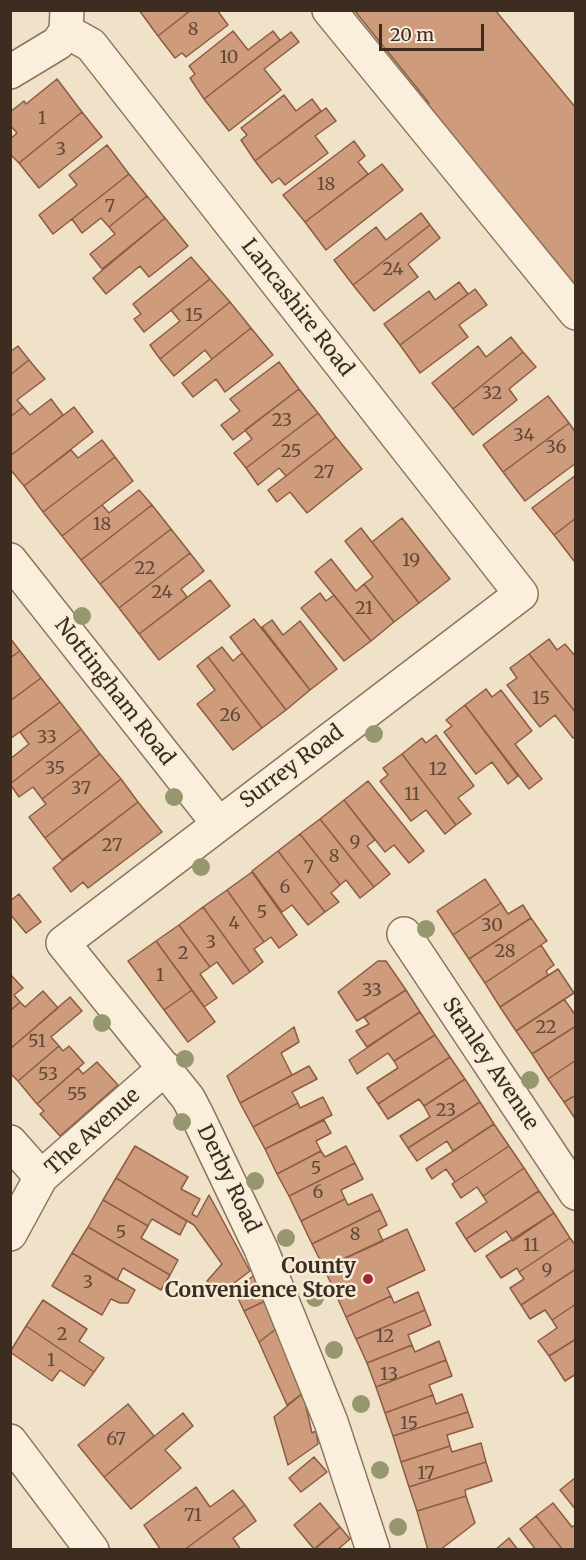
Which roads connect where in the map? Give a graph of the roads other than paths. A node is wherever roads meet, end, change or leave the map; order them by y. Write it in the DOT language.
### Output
graph roads {
  1 [pos="329,10"];
  2 [pos="67,21"];
  3 [pos="10,72"];
  4 [pos="576,313"];
  5 [pos="10,560"];
  6 [pos="521,594"];
  7 [pos="218,823"];
  8 [pos="404,934"];
  9 [pos="63,943"];
  10 [pos="165,1068"];
  11 [pos="10,1142"];
  12 [pos="42,1178"];
  13 [pos="576,1193"];
  14 [pos="10,1234"];
  15 [pos="10,1441"];
  16 [pos="92,1550"];
  17 [pos="373,1550"];
  1 -- 4 [label="street"];
  2 -- 3 [label="street"];
  2 -- 6 [label="street, Lancashire Road"];
  5 -- 7 [label="street, Nottingham Road"];
  6 -- 7 [label="street, Surrey Road"];
  7 -- 9 [label="street, Surrey Road"];
  8 -- 13 [label="street, Stanley Avenue"];
  9 -- 10 [label="street, Derby Road"];
  10 -- 12 [label="street, The Avenue"];
  10 -- 17 [label="street, Derby Road"];
  11 -- 12 [label="street"];
  12 -- 14 [label="street, The Avenue"];
  15 -- 16 [label="street"];
}
